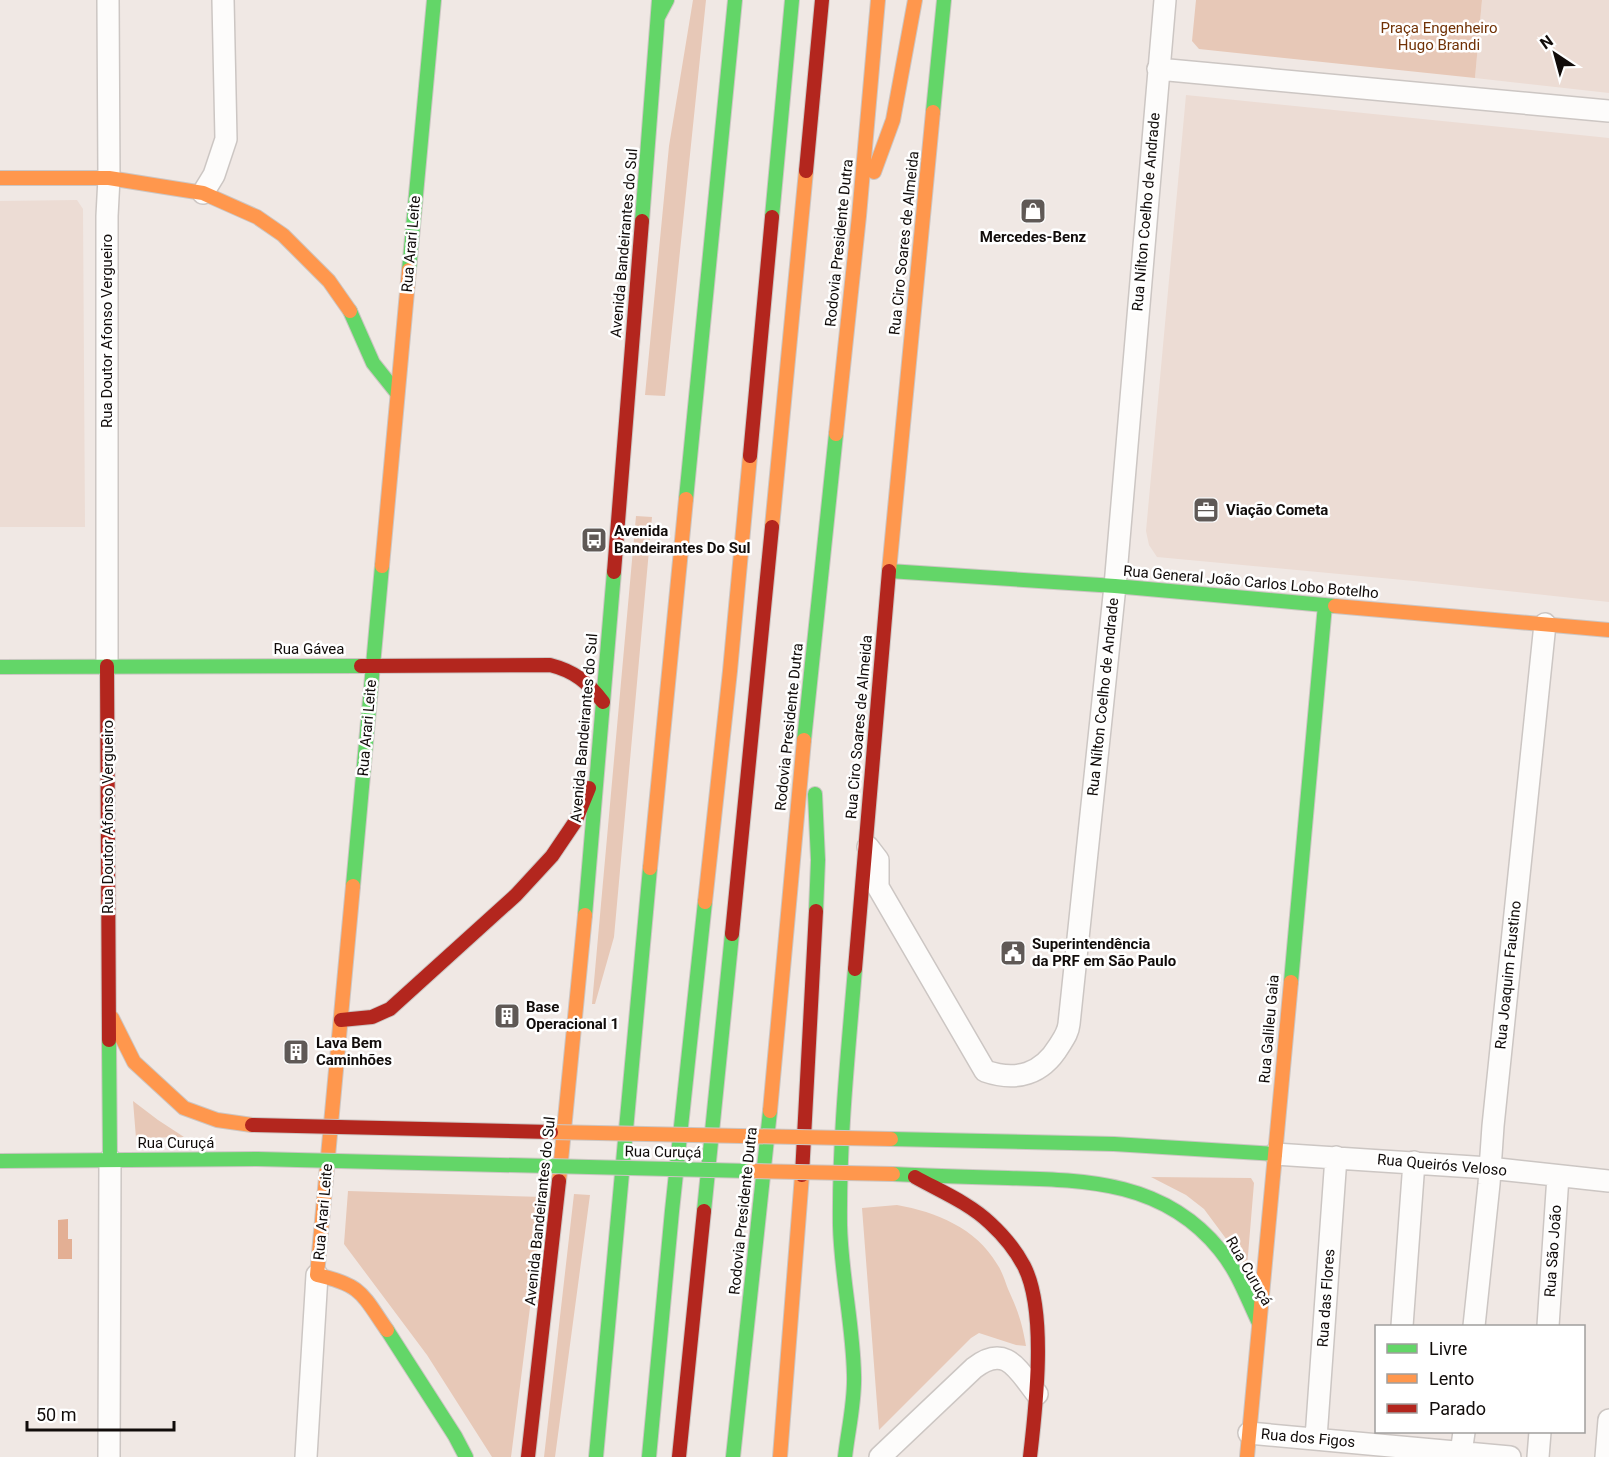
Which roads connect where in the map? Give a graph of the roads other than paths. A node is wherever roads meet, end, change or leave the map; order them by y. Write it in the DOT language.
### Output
graph roads {
  1 [pos="108,0"];
  2 [pos="224,0"];
  3 [pos="434,0"];
  4 [pos="659,0"];
  5 [pos="667,0"];
  6 [pos="735,0"];
  7 [pos="792,0"];
  8 [pos="822,0"];
  9 [pos="878,0"];
  10 [pos="915,0"];
  11 [pos="944,0"];
  12 [pos="1165,0"];
  13 [pos="658,17"];
  14 [pos="1158,69"];
  15 [pos="1609,111"];
  16 [pos="0,178"];
  17 [pos="110,178"];
  18 [pos="203,193"];
  19 [pos="859,216"];
  20 [pos="349,309"];
  21 [pos="365,318"];
  22 [pos="397,393"];
  23 [pos="889,571"];
  24 [pos="1115,586"];
  25 [pos="1325,605"];
  26 [pos="1545,624"];
  27 [pos="1609,630"];
  28 [pos="107,666"];
  29 [pos="373,666"];
  30 [pos="0,667"];
  31 [pos="603,702"];
  32 [pos="804,735"];
  33 [pos="599,764"];
  34 [pos="866,844"];
  35 [pos="108,1011"];
  36 [pos="341,1020"];
  37 [pos="1275,1154"];
  38 [pos="1336,1157"];
  39 [pos="110,1160"];
  40 [pos="0,1161"];
  41 [pos="1414,1162"];
  42 [pos="1489,1168"];
  43 [pos="910,1175"];
  44 [pos="1558,1176"];
  45 [pos="1609,1181"];
  46 [pos="616,1221"];
  47 [pos="317,1275"];
  48 [pos="595,1321"];
  49 [pos="1259,1323"];
  50 [pos="1402,1325"];
  51 [pos="1474,1325"];
  52 [pos="1548,1325"];
  53 [pos="1037,1394"];
  54 [pos="1609,1420"];
  55 [pos="1249,1433"];
  56 [pos="1464,1433"];
  57 [pos="1540,1433"];
  58 [pos="1317,1438"];
  59 [pos="1394,1439"];
  60 [pos="1461,1453"];
  61 [pos="110,1457"];
  62 [pos="306,1457"];
  63 [pos="466,1457"];
  64 [pos="528,1457"];
  65 [pos="596,1457"];
  66 [pos="649,1457"];
  67 [pos="679,1457"];
  68 [pos="733,1457"];
  69 [pos="780,1457"];
  70 [pos="845,1457"];
  71 [pos="880,1457"];
  72 [pos="1030,1457"];
  73 [pos="1247,1457"];
  74 [pos="1510,1457"];
  75 [pos="1539,1457"];
  76 [pos="1606,1457"];
  1 -- 17 [label="street, Rua Doutor Afonso Vergueiro"];
  2 -- 18 [label="street"];
  3 -- 22 [label="main road, Rua Arari Leite"];
  4 -- 13 [label="main road, Avenida Bandeirantes do Sul"];
  5 -- 13 [label="main road"];
  6 -- 46 [label="main road"];
  7 -- 66 [label="main road"];
  8 -- 67 [label="main road"];
  9 -- 19 [label="main road, Rodovia Presidente Dutra"];
  10 -- 19 [label="main road"];
  11 -- 23 [label="main road, Rua Ciro Soares de Almeida"];
  12 -- 14 [label="street, Rua Nílton Coelho de Andrade"];
  13 -- 31 [label="main road, Avenida Bandeirantes do Sul"];
  14 -- 15 [label="street"];
  14 -- 24 [label="street, Rua Nílton Coelho de Andrade"];
  16 -- 17 [label="main road"];
  17 -- 18 [label="main road"];
  17 -- 28 [label="street, Rua Doutor Afonso Vergueiro"];
  18 -- 20 [label="main road"];
  19 -- 32 [label="main road, Rodovia Presidente Dutra"];
  20 -- 21 [label="main road"];
  20 -- 22 [label="main road"];
  22 -- 29 [label="main road, Rua Arari Leite"];
  23 -- 24 [label="main road, Rua General João Carlos Lobo Botelho"];
  23 -- 34 [label="main road, Rua Ciro Soares de Almeida"];
  24 -- 25 [label="main road, Rua General João Carlos Lobo Botelho"];
  24 -- 34 [label="street, Rua Nílton Coelho de Andrade"];
  25 -- 26 [label="main road, Rua General João Carlos Lobo Botelho"];
  25 -- 37 [label="main road, Rua Galileu Gaia"];
  26 -- 27 [label="main road, Rua General João Carlos Lobo Botelho"];
  26 -- 42 [label="street, Rua Joaquim Faustino"];
  28 -- 29 [label="main road, Rua Gávea"];
  28 -- 30 [label="main road, Rua Gávea"];
  28 -- 35 [label="main road, Rua Doutor Afonso Vergueiro"];
  29 -- 31 [label="main road, Rua Gávea"];
  29 -- 36 [label="main road, Rua Arari Leite"];
  31 -- 33 [label="main road, Avenida Bandeirantes do Sul"];
  32 -- 68 [label="main road, Rodovia Presidente Dutra"];
  32 -- 69 [label="main road"];
  33 -- 36 [label="main road"];
  33 -- 64 [label="main road, Avenida Bandeirantes do Sul"];
  34 -- 70 [label="main road, Rua Ciro Soares de Almeida"];
  35 -- 37 [label="main road, Rua Curuçá, bridge"];
  35 -- 39 [label="main road, Rua Doutor Afonso Vergueiro"];
  36 -- 47 [label="main road, Rua Arari Leite"];
  37 -- 38 [label="street, Rua Queirós Veloso"];
  37 -- 49 [label="main road, Rua Galileu Gaia"];
  38 -- 41 [label="street, Rua Queirós Veloso"];
  38 -- 58 [label="street, Rua das Flores"];
  39 -- 40 [label="main road, Rua Curuçá"];
  39 -- 43 [label="main road, Rua Curuçá, bridge"];
  39 -- 61 [label="street, Rua Doutor Afonso Vergueiro"];
  41 -- 42 [label="street, Rua Queirós Veloso"];
  41 -- 50 [label="street"];
  42 -- 44 [label="street, Rua Queirós Veloso"];
  42 -- 51 [label="street, Rua Joaquim Faustino"];
  43 -- 49 [label="main road, Rua Curuçá"];
  43 -- 53 [label="main road"];
  44 -- 45 [label="street, Rua Queirós Veloso"];
  44 -- 52 [label="street, Rua São João"];
  46 -- 48 [label="main road"];
  46 -- 65 [label="main road"];
  47 -- 62 [label="street, Rua Arari Leite"];
  47 -- 63 [label="main road"];
  49 -- 55 [label="main road, Rua Galileu Gaia"];
  53 -- 71 [label="street"];
  53 -- 72 [label="main road"];
  54 -- 76 [label="street"];
  55 -- 58 [label="street, Rua dos Figos"];
  55 -- 73 [label="main road, Rua Galileu Gaia"];
  56 -- 60 [label="street"];
  57 -- 75 [label="street"];
  58 -- 59 [label="street, Rua dos Figos"];
  59 -- 60 [label="street, Rua dos Figos"];
  60 -- 74 [label="street, Rua dos Figos"];
}
